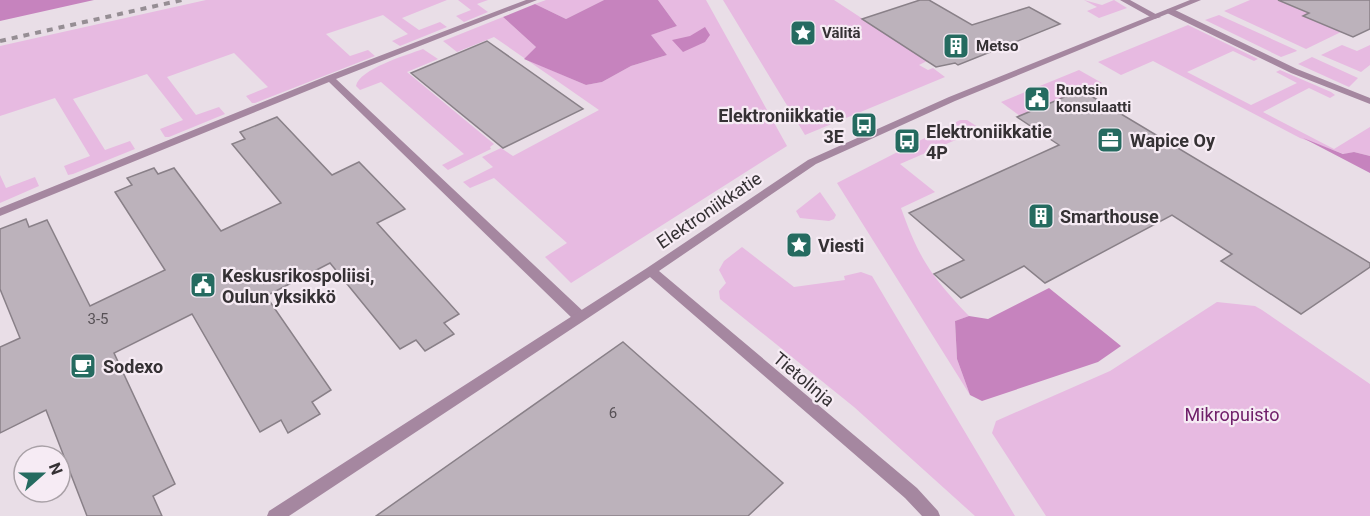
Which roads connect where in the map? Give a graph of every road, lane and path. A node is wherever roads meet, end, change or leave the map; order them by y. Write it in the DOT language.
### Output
graph roads {
  1 [pos="533,0"];
  2 [pos="1124,0"];
  3 [pos="1197,0"];
  4 [pos="1170,11"];
  5 [pos="1157,16"];
  6 [pos="330,78"];
  7 [pos="1370,101"];
  8 [pos="0,212"];
  9 [pos="651,271"];
  10 [pos="579,316"];
  11 [pos="275,516"];
  12 [pos="932,516"];
  1 -- 6 [label="street"];
  2 -- 5 [label="street"];
  3 -- 4 [label="street, Elektroniikkatie"];
  4 -- 5 [label="street, Elektroniikkatie"];
  4 -- 7 [label="street"];
  5 -- 9 [label="street, Elektroniikkatie"];
  6 -- 8 [label="street"];
  6 -- 10 [label="street"];
  9 -- 10 [label="street, Elektroniikkatie"];
  9 -- 12 [label="street, Tietolinja"];
  10 -- 11 [label="street, Elektroniikkatie"];
}
